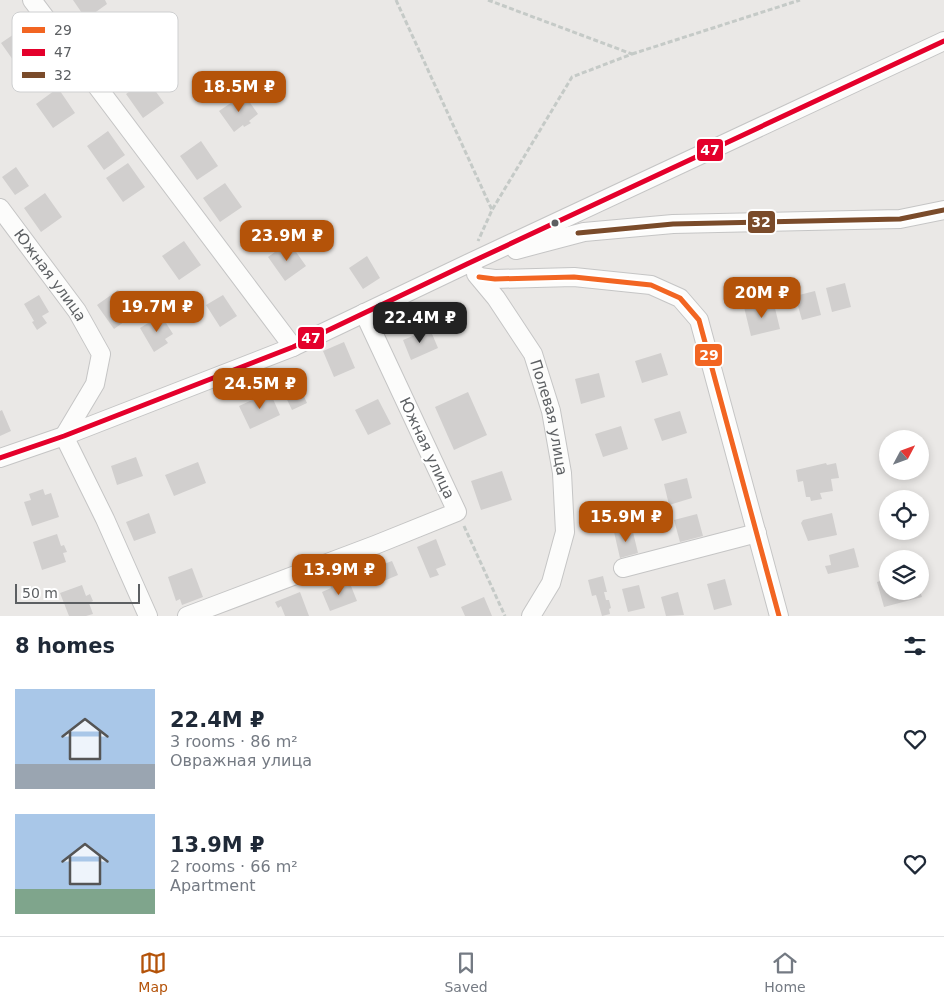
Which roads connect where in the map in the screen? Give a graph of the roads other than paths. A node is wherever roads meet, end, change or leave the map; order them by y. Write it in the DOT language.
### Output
graph roads {
  1 [pos="32,0"];
  2 [pos="41,12"];
  3 [pos="944,41"];
  4 [pos="101,92"];
  5 [pos="0,208"];
  6 [pos="944,210"];
  7 [pos="473,270"];
  8 [pos="364,314"];
  9 [pos="292,347"];
  10 [pos="64,436"];
  11 [pos="0,458"];
  12 [pos="757,533"];
  13 [pos="623,568"];
  14 [pos="148,616"];
  15 [pos="187,616"];
  16 [pos="531,616"];
  17 [pos="779,616"];
  1 -- 2 [label="street"];
  3 -- 7 [label="street"];
  4 -- 9 [label="street"];
  5 -- 10 [label="street, Южная улица"];
  6 -- 7 [label="street"];
  7 -- 8 [label="street"];
  7 -- 12 [label="street"];
  7 -- 16 [label="street, Полевая улица"];
  8 -- 9 [label="street"];
  8 -- 15 [label="street, Южная улица"];
  9 -- 10 [label="street"];
  10 -- 11 [label="street"];
  10 -- 14 [label="street"];
  12 -- 13 [label="street"];
  12 -- 17 [label="street"];
}
